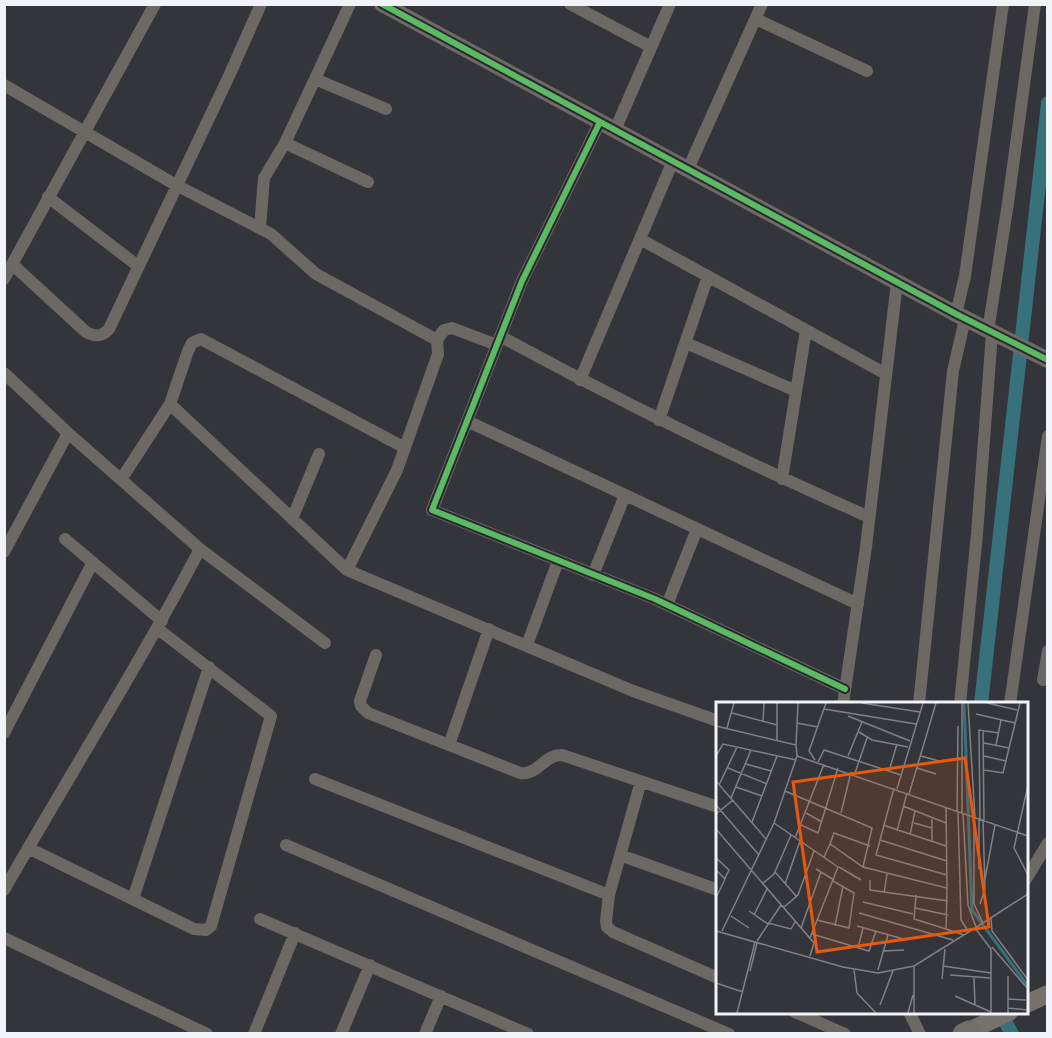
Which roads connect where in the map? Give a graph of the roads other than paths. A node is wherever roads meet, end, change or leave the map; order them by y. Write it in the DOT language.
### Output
graph roads {
  1 [pos="155,4"];
  2 [pos="261,4"];
  3 [pos="350,4"];
  4 [pos="382,4"];
  5 [pos="570,4"];
  6 [pos="670,4"];
  7 [pos="762,4"];
  8 [pos="1003,4"];
  9 [pos="1035,4"];
  10 [pos="586,8"];
  11 [pos="756,19"];
  12 [pos="651,47"];
  13 [pos="867,71"];
  14 [pos="315,80"];
  15 [pos="4,85"];
  16 [pos="386,109"];
  17 [pos="600,122"];
  18 [pos="615,130"];
  19 [pos="85,132"];
  20 [pos="285,142"];
  21 [pos="680,165"];
  22 [pos="368,182"];
  23 [pos="176,185"];
  24 [pos="48,197"];
  25 [pos="260,228"];
  26 [pos="640,239"];
  27 [pos="12,264"];
  28 [pos="138,266"];
  29 [pos="708,276"];
  30 [pos="4,279"];
  31 [pos="897,282"];
  32 [pos="960,316"];
  33 [pos="806,330"];
  34 [pos="995,335"];
  35 [pos="437,340"];
  36 [pos="499,341"];
  37 [pos="686,343"];
  38 [pos="1044,358"];
  39 [pos="4,374"];
  40 [pos="886,374"];
  41 [pos="580,380"];
  42 [pos="796,391"];
  43 [pos="170,404"];
  44 [pos="659,420"];
  45 [pos="467,421"];
  46 [pos="68,433"];
  47 [pos="1047,436"];
  48 [pos="405,448"];
  49 [pos="319,453"];
  50 [pos="122,478"];
  51 [pos="783,479"];
  52 [pos="625,495"];
  53 [pos="869,517"];
  54 [pos="292,519"];
  55 [pos="697,529"];
  56 [pos="65,539"];
  57 [pos="200,549"];
  58 [pos="4,552"];
  59 [pos="558,561"];
  60 [pos="93,562"];
  61 [pos="346,570"];
  62 [pos="593,574"];
  63 [pos="858,604"];
  64 [pos="667,605"];
  65 [pos="160,625"];
  66 [pos="489,629"];
  67 [pos="325,643"];
  68 [pos="527,645"];
  69 [pos="1047,651"];
  70 [pos="376,656"];
  71 [pos="209,667"];
  72 [pos="1043,680"];
  73 [pos="845,689"];
  74 [pos="843,702"];
  75 [pos="919,702"];
  76 [pos="960,702"];
  77 [pos="1010,702"];
  78 [pos="716,721"];
  79 [pos="4,733"];
  80 [pos="449,745"];
  81 [pos="315,779"];
  82 [pos="641,782"];
  83 [pos="716,807"];
  84 [pos="1047,843"];
  85 [pos="286,845"];
  86 [pos="28,848"];
  87 [pos="620,855"];
  88 [pos="1028,876"];
  89 [pos="4,890"];
  90 [pos="716,890"];
  91 [pos="609,895"];
  92 [pos="133,899"];
  93 [pos="260,919"];
  94 [pos="295,933"];
  95 [pos="4,938"];
  96 [pos="370,965"];
  97 [pos="716,978"];
  98 [pos="1047,994"];
  99 [pos="441,996"];
  100 [pos="1028,1003"];
  101 [pos="800,1014"];
  102 [pos="910,1014"];
  103 [pos="1004,1014"];
  104 [pos="974,1027"];
  105 [pos="524,1033"];
  106 [pos="207,1034"];
  107 [pos="254,1034"];
  108 [pos="341,1034"];
  109 [pos="425,1034"];
  110 [pos="729,1034"];
  111 [pos="845,1034"];
  112 [pos="920,1034"];
  1 -- 19 [label="street"];
  2 -- 23 [label="street"];
  3 -- 14 [label="street"];
  4 -- 17 [label="street"];
  5 -- 10 [label="street"];
  6 -- 12 [label="street"];
  7 -- 11 [label="street"];
  8 -- 32 [label="street"];
  9 -- 34 [label="street"];
  10 -- 12 [label="street"];
  11 -- 13 [label="street"];
  11 -- 21 [label="street"];
  12 -- 18 [label="street"];
  14 -- 16 [label="street"];
  14 -- 20 [label="street"];
  15 -- 19 [label="street"];
  17 -- 18 [label="street"];
  17 -- 36 [label="street"];
  18 -- 21 [label="street"];
  19 -- 23 [label="street"];
  19 -- 24 [label="street"];
  20 -- 22 [label="street"];
  20 -- 25 [label="street"];
  21 -- 26 [label="street"];
  21 -- 31 [label="street"];
  23 -- 25 [label="street"];
  23 -- 28 [label="street"];
  24 -- 27 [label="street"];
  24 -- 28 [label="street"];
  25 -- 35 [label="street"];
  26 -- 29 [label="street"];
  26 -- 41 [label="street"];
  27 -- 28 [label="street"];
  27 -- 30 [label="street"];
  29 -- 33 [label="street"];
  29 -- 37 [label="street"];
  31 -- 32 [label="street"];
  31 -- 40 [label="street"];
  32 -- 34 [label="street"];
  32 -- 75 [label="street"];
  33 -- 40 [label="street"];
  33 -- 42 [label="street"];
  34 -- 38 [label="street"];
  34 -- 76 [label="street"];
  35 -- 36 [label="street"];
  35 -- 48 [label="street"];
  36 -- 41 [label="street"];
  36 -- 45 [label="street"];
  37 -- 42 [label="street"];
  37 -- 44 [label="street"];
  39 -- 46 [label="street"];
  40 -- 53 [label="street"];
  41 -- 44 [label="street"];
  42 -- 51 [label="street"];
  43 -- 48 [label="street"];
  43 -- 50 [label="street"];
  43 -- 54 [label="street"];
  44 -- 51 [label="street"];
  45 -- 52 [label="street"];
  45 -- 59 [label="street"];
  46 -- 50 [label="street"];
  46 -- 58 [label="street"];
  47 -- 77 [label="street"];
  48 -- 61 [label="street"];
  49 -- 54 [label="street"];
  50 -- 57 [label="street"];
  51 -- 53 [label="street"];
  52 -- 55 [label="street"];
  52 -- 62 [label="street"];
  53 -- 63 [label="street"];
  54 -- 61 [label="street"];
  55 -- 63 [label="street"];
  55 -- 64 [label="street"];
  56 -- 60 [label="street"];
  57 -- 65 [label="street"];
  57 -- 67 [label="street"];
  59 -- 62 [label="street"];
  59 -- 68 [label="street"];
  60 -- 65 [label="street"];
  60 -- 79 [label="street"];
  61 -- 66 [label="street"];
  62 -- 64 [label="street"];
  63 -- 73 [label="street"];
  64 -- 73 [label="street"];
  65 -- 71 [label="street"];
  65 -- 86 [label="street"];
  66 -- 68 [label="street"];
  66 -- 80 [label="street"];
  68 -- 78 [label="street"];
  69 -- 72 [label="street"];
  70 -- 80 [label="street"];
  71 -- 92 [label="street"];
  71 -- 92 [label="street"];
  73 -- 74 [label="street"];
  80 -- 82 [label="street"];
  81 -- 91 [label="street"];
  82 -- 83 [label="street"];
  82 -- 87 [label="street"];
  84 -- 88 [label="street"];
  85 -- 110 [label="street"];
  86 -- 89 [label="street"];
  86 -- 92 [label="street"];
  87 -- 90 [label="street"];
  87 -- 91 [label="street"];
  91 -- 97 [label="street"];
  93 -- 94 [label="street"];
  94 -- 96 [label="street"];
  94 -- 107 [label="street"];
  95 -- 106 [label="street"];
  96 -- 99 [label="street"];
  96 -- 108 [label="street"];
  98 -- 100 [label="main road"];
  99 -- 105 [label="street"];
  99 -- 109 [label="street"];
  101 -- 111 [label="street"];
  102 -- 112 [label="street"];
  103 -- 104 [label="main road"];
}
